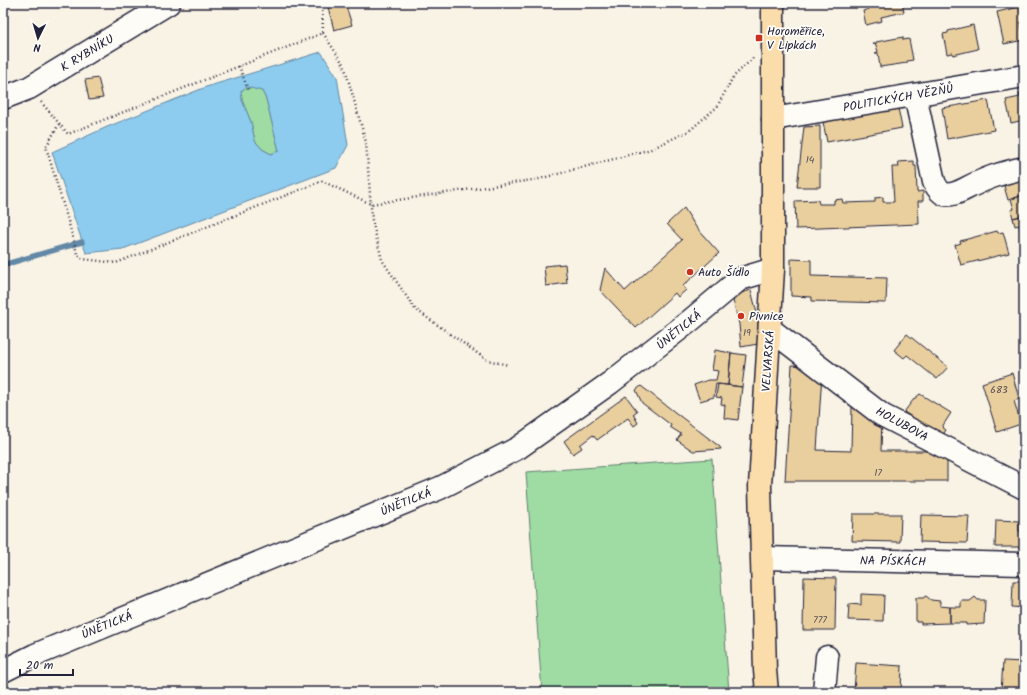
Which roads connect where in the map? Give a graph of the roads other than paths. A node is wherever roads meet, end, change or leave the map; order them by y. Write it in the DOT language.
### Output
graph roads {
  1 [pos="168,3"];
  2 [pos="773,3"];
  3 [pos="1024,76"];
  4 [pos="915,95"];
  5 [pos="3,98"];
  6 [pos="772,119"];
  7 [pos="1024,168"];
  8 [pos="773,270"];
  9 [pos="770,329"];
  10 [pos="1024,488"];
  11 [pos="763,558"];
  12 [pos="1024,564"];
  13 [pos="826,657"];
  14 [pos="3,671"];
  15 [pos="768,692"];
  16 [pos="824,692"];
  1 -- 5 [label="street, K RYBNÍKU"];
  2 -- 6 [label="main road, VELVARSKÁ"];
  3 -- 4 [label="street, POLITICKÝCH VĚZŇŮ"];
  4 -- 6 [label="street, POLITICKÝCH VĚZŇŮ"];
  4 -- 7 [label="street"];
  6 -- 8 [label="main road, VELVARSKÁ"];
  8 -- 9 [label="main road, VELVARSKÁ"];
  8 -- 14 [label="street, ÚNĚTICKÁ"];
  9 -- 10 [label="street, HOLUBOVA"];
  9 -- 11 [label="main road, VELVARSKÁ"];
  11 -- 12 [label="street, NA PÍSKÁCH"];
  11 -- 15 [label="main road, VELVARSKÁ"];
  13 -- 16 [label="street"];
}
